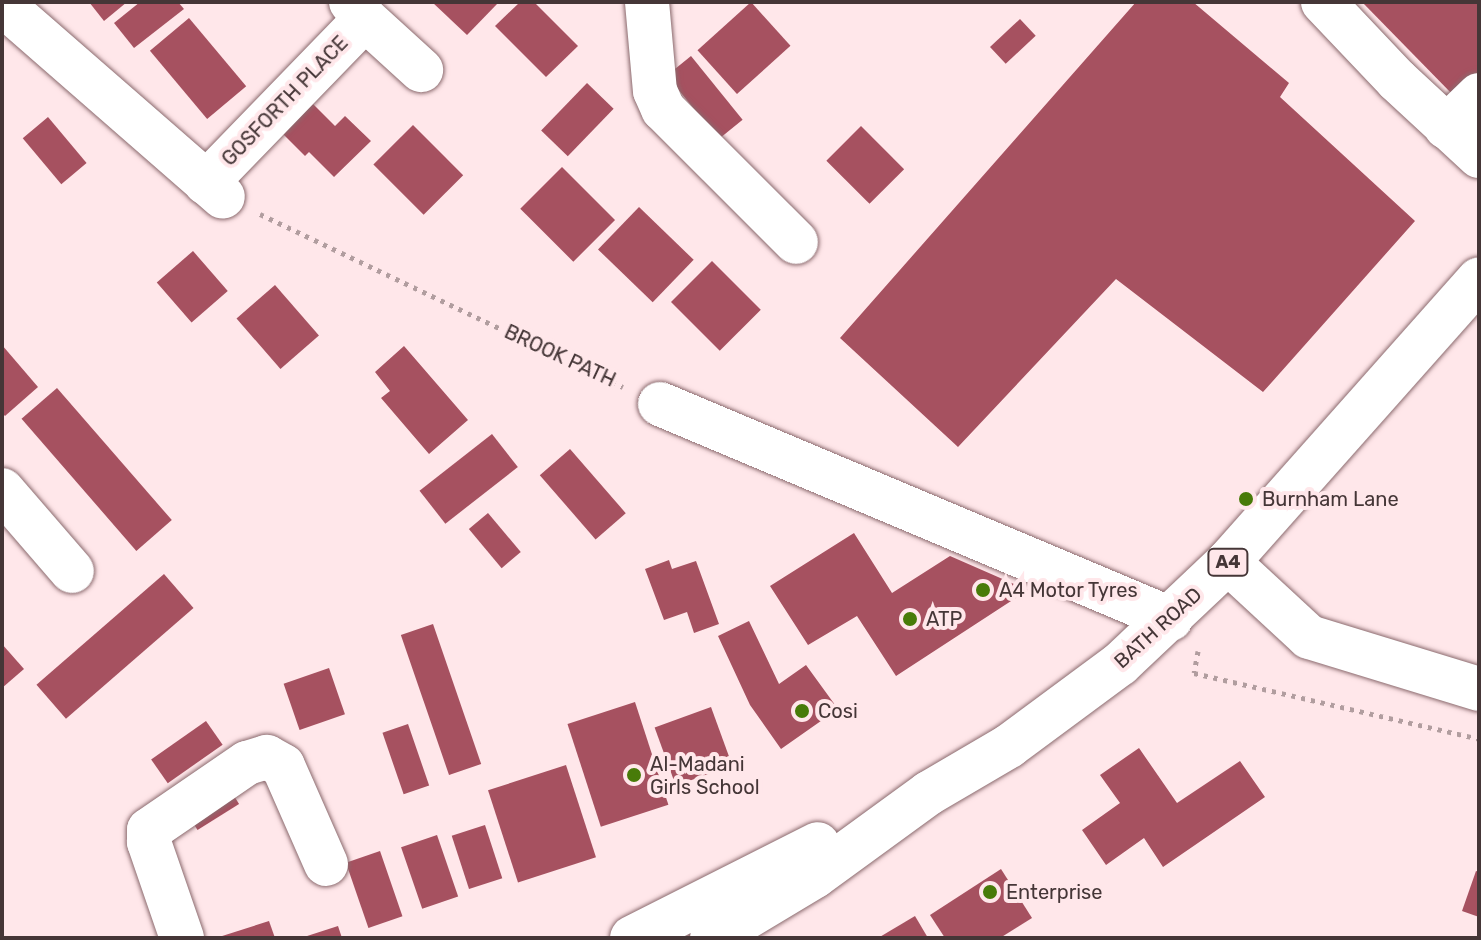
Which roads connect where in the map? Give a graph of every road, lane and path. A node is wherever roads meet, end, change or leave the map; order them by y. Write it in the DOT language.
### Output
graph roads {
  1 [pos="647,2"];
  2 [pos="1323,2"];
  3 [pos="2,4"];
  4 [pos="358,11"];
  5 [pos="421,70"];
  6 [pos="1479,95"];
  7 [pos="1446,127"];
  8 [pos="1479,156"];
  9 [pos="215,190"];
  10 [pos="796,242"];
  11 [pos="1479,279"];
  12 [pos="660,404"];
  13 [pos="2,490"];
  14 [pos="1228,562"];
  15 [pos="72,571"];
  16 [pos="1171,619"];
  17 [pos="1479,689"];
  18 [pos="1479,739"];
  19 [pos="929,793"];
  20 [pos="326,864"];
  21 [pos="182,938"];
  22 [pos="632,938"];
  23 [pos="712,938"];
  1 -- 10 [label="street"];
  2 -- 7 [label="street"];
  3 -- 9 [label="street"];
  4 -- 5 [label="street"];
  4 -- 9 [label="street, GOSFORTH PLACE"];
  6 -- 7 [label="street"];
  7 -- 8 [label="street"];
  9 -- 12 [label="path, BROOK PATH"];
  11 -- 14 [label="street, BATH ROAD / A4"];
  12 -- 16 [label="street"];
  13 -- 15 [label="street"];
  14 -- 16 [label="street, BATH ROAD / A4"];
  14 -- 17 [label="street"];
  16 -- 18 [label="path"];
  16 -- 19 [label="street, BATH ROAD / A4"];
  19 -- 22 [label="street, BATH ROAD / A4"];
  19 -- 23 [label="street, BATH ROAD / A4"];
  20 -- 21 [label="street"];
}
